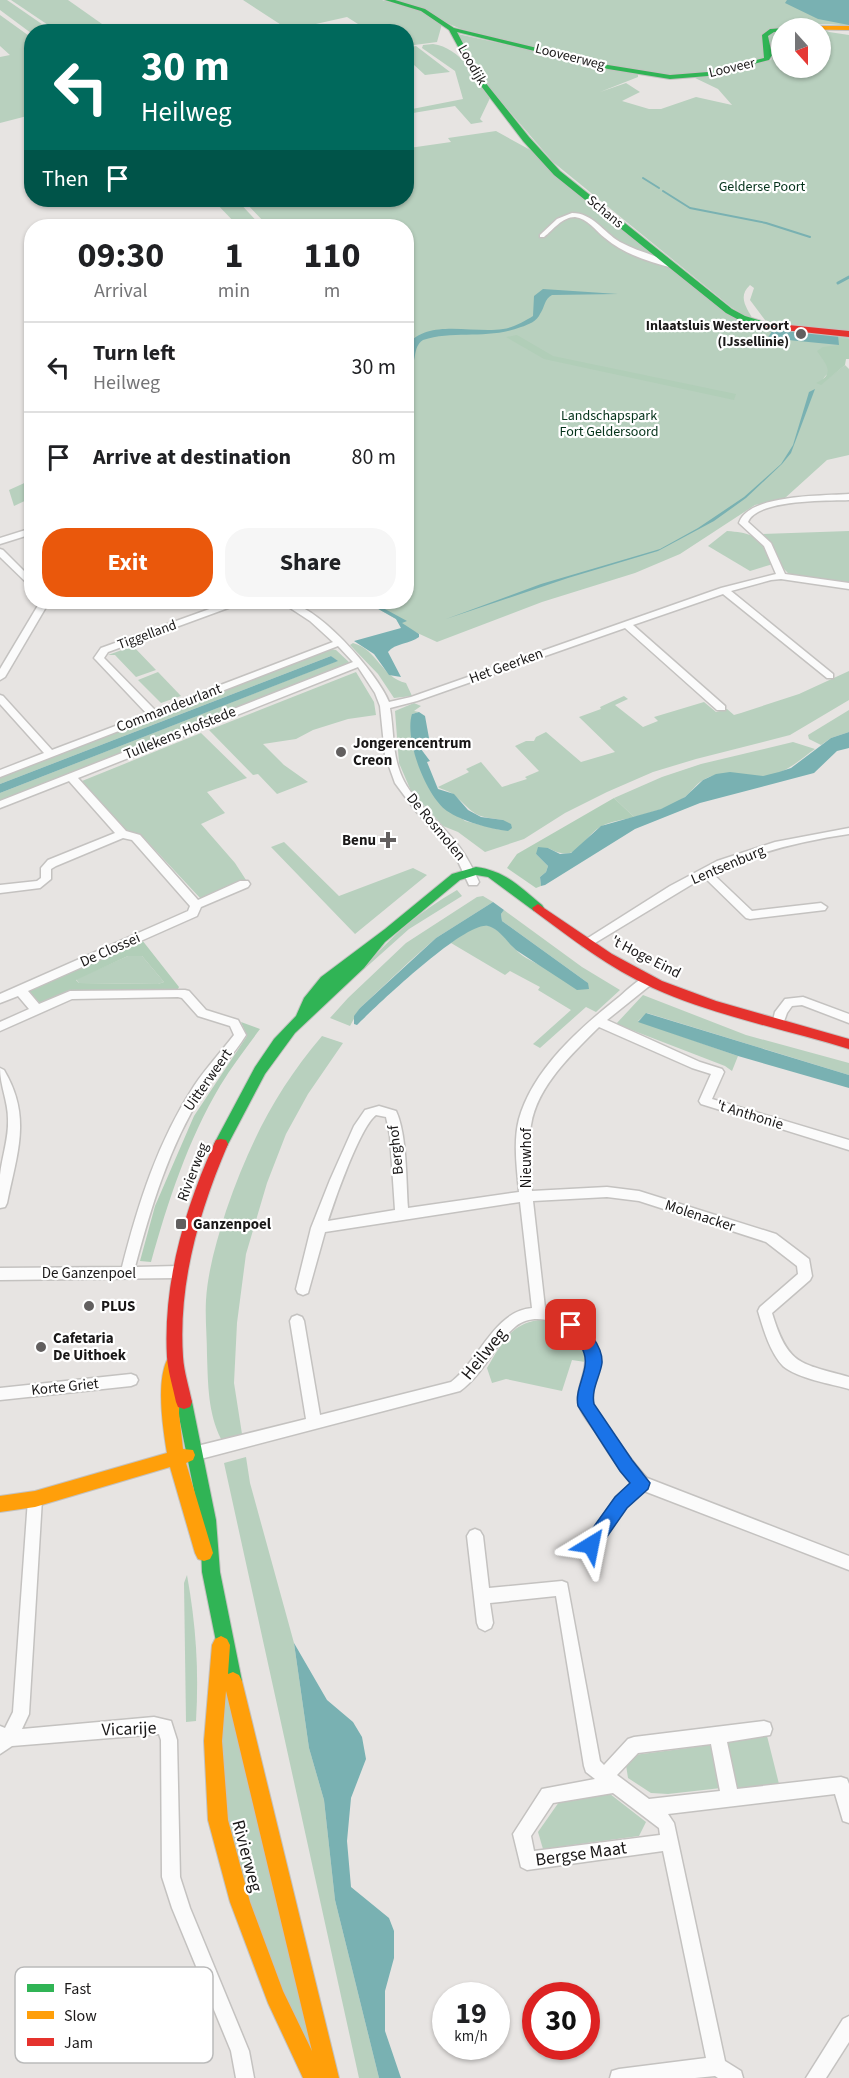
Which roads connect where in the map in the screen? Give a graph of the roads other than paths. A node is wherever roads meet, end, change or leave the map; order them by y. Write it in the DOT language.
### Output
graph roads {
  1 [pos="388,0"];
  2 [pos="831,27"];
  3 [pos="849,28"];
  4 [pos="452,29"];
  5 [pos="771,31"];
  6 [pos="688,77"];
  7 [pos="540,154"];
  8 [pos="542,236"];
  9 [pos="673,266"];
  10 [pos="849,334"];
  11 [pos="849,497"];
  12 [pos="24,533"];
  13 [pos="2,538"];
  14 [pos="0,552"];
  15 [pos="781,576"];
  16 [pos="24,577"];
  17 [pos="849,586"];
  18 [pos="724,590"];
  19 [pos="40,609"];
  20 [pos="217,609"];
  21 [pos="301,609"];
  22 [pos="626,624"];
  23 [pos="338,643"];
  24 [pos="0,650"];
  25 [pos="15,652"];
  26 [pos="360,663"];
  27 [pos="830,676"];
  28 [pos="0,677"];
  29 [pos="0,698"];
  30 [pos="385,706"];
  31 [pos="721,708"];
  32 [pos="153,714"];
  33 [pos="50,754"];
  34 [pos="0,774"];
  35 [pos="71,777"];
  36 [pos="0,805"];
  37 [pos="849,831"];
  38 [pos="122,834"];
  39 [pos="705,872"];
  40 [pos="472,877"];
  41 [pos="244,884"];
  42 [pos="0,889"];
  43 [pos="196,905"];
  44 [pos="822,907"];
  45 [pos="586,943"];
  46 [pos="649,980"];
  47 [pos="20,990"];
  48 [pos="0,999"];
  49 [pos="37,1010"];
  50 [pos="849,1019"];
  51 [pos="597,1021"];
  52 [pos="778,1024"];
  53 [pos="0,1027"];
  54 [pos="849,1044"];
  55 [pos="0,1073"];
  56 [pos="849,1144"];
  57 [pos="526,1196"];
  58 [pos="0,1203"];
  59 [pos="402,1214"];
  60 [pos="318,1228"];
  61 [pos="178,1272"];
  62 [pos="127,1273"];
  63 [pos="0,1274"];
  64 [pos="303,1289"];
  65 [pos="539,1313"];
  66 [pos="297,1321"];
  67 [pos="175,1358"];
  68 [pos="131,1380"];
  69 [pos="849,1383"];
  70 [pos="0,1394"];
  71 [pos="314,1423"];
  72 [pos="193,1454"];
  73 [pos="177,1457"];
  74 [pos="642,1483"];
  75 [pos="35,1499"];
  76 [pos="0,1504"];
  77 [pos="475,1536"];
  78 [pos="591,1545"];
  79 [pos="849,1563"];
  80 [pos="211,1572"];
  81 [pos="482,1596"];
  82 [pos="485,1623"];
  83 [pos="221,1629"];
  84 [pos="764,1729"];
  85 [pos="717,1735"];
  86 [pos="3,1740"];
  87 [pos="610,1780"];
  88 [pos="730,1798"];
  89 [pos="647,1808"];
  90 [pos="849,1815"];
  91 [pos="670,1842"];
  92 [pos="205,1967"];
  93 [pos="213,1986"];
  94 [pos="849,2025"];
  95 [pos="717,2066"];
  96 [pos="245,2078"];
  97 [pos="314,2078"];
  98 [pos="329,2078"];
  99 [pos="619,2078"];
  100 [pos="734,2078"];
  101 [pos="815,2078"];
  1 -- 4 [label="street, Loodijk"];
  2 -- 3 [label="street, Looveer"];
  4 -- 6 [label="street, Looveerweg"];
  4 -- 7 [label="street, Loodijk"];
  5 -- 6 [label="street, Looveer"];
  7 -- 9 [label="street, Schans"];
  8 -- 9 [label="street, Schans"];
  9 -- 10 [label="street, Schans"];
  11 -- 15 [label="street"];
  12 -- 13 [label="street"];
  14 -- 16 [label="street"];
  15 -- 17 [label="street, Het Geerken"];
  15 -- 18 [label="street, Het Geerken"];
  18 -- 22 [label="street, Het Geerken"];
  18 -- 27 [label="street"];
  19 -- 25 [label="street"];
  20 -- 32 [label="street, Tiggelland"];
  21 -- 23 [label="street, De Rosmolen"];
  22 -- 30 [label="street, Het Geerken"];
  22 -- 31 [label="street"];
  23 -- 26 [label="street, De Rosmolen"];
  23 -- 32 [label="street, Commandeurlant"];
  24 -- 25 [label="street"];
  25 -- 28 [label="street"];
  26 -- 30 [label="street, De Rosmolen"];
  26 -- 35 [label="street, Tullekens Hofstede"];
  29 -- 33 [label="street"];
  30 -- 40 [label="street, De Rosmolen"];
  32 -- 33 [label="street, Commandeurlant"];
  33 -- 34 [label="street, Commandeurlant"];
  35 -- 36 [label="street, Tullekens Hofstede"];
  35 -- 38 [label="street"];
  37 -- 39 [label="street, Lentsenburg"];
  38 -- 42 [label="street"];
  38 -- 43 [label="street"];
  39 -- 44 [label="street"];
  39 -- 45 [label="street, Lentsenburg"];
  40 -- 45 [label="street, 't Hoge Eind"];
  40 -- 61 [label="street, Rivierweg"];
  41 -- 43 [label="street, De Clossei"];
  43 -- 47 [label="street, De Clossei"];
  45 -- 46 [label="street, 't Hoge Eind"];
  46 -- 51 [label="street, Nieuwhof"];
  46 -- 52 [label="street, 't Hoge Eind"];
  47 -- 48 [label="street, De Clossei"];
  47 -- 49 [label="street"];
  49 -- 53 [label="street, Uitterweert"];
  49 -- 62 [label="street, Uitterweert"];
  50 -- 52 [label="street"];
  51 -- 56 [label="street, 't Anthonie"];
  51 -- 57 [label="street, Nieuwhof"];
  52 -- 54 [label="street, 't Hoge Eind"];
  55 -- 58 [label="street"];
  57 -- 59 [label="street, Molenacker"];
  57 -- 65 [label="street, Nieuwhof"];
  57 -- 69 [label="street, Molenacker"];
  59 -- 60 [label="street"];
  59 -- 60 [label="street, Berghof"];
  60 -- 64 [label="street, Berghof"];
  61 -- 62 [label="street, De Ganzenpoel"];
  61 -- 67 [label="street, Rivierweg"];
  62 -- 63 [label="street, De Ganzenpoel"];
  65 -- 71 [label="street, Heilweg"];
  65 -- 74 [label="street"];
  66 -- 71 [label="street"];
  67 -- 72 [label="street, Rivierweg"];
  67 -- 73 [label="street, Rivierweg"];
  68 -- 70 [label="street, Korte Griet"];
  71 -- 72 [label="street, Heilweg"];
  72 -- 73 [label="street, Heilweg"];
  72 -- 80 [label="street, Rivierweg"];
  73 -- 75 [label="street, Heilweg"];
  73 -- 80 [label="street, Rivierweg"];
  74 -- 78 [label="street"];
  74 -- 79 [label="street"];
  75 -- 76 [label="street, Heilweg"];
  75 -- 86 [label="street, Vicarije"];
  77 -- 81 [label="street"];
  80 -- 83 [label="street, Rivierweg"];
  81 -- 82 [label="street"];
  81 -- 87 [label="street"];
  83 -- 97 [label="street, Rivierweg"];
  83 -- 98 [label="street, Rivierweg"];
  84 -- 85 [label="street"];
  85 -- 87 [label="street"];
  85 -- 88 [label="street"];
  86 -- 92 [label="street, Vicarije"];
  87 -- 89 [label="street"];
  87 -- 91 [label="street, Bergse Maat"];
  88 -- 89 [label="street"];
  88 -- 90 [label="street"];
  89 -- 91 [label="street"];
  91 -- 95 [label="street"];
  93 -- 96 [label="street, Vicarije"];
  94 -- 101 [label="street"];
  95 -- 99 [label="street"];
  95 -- 100 [label="street"];
}
